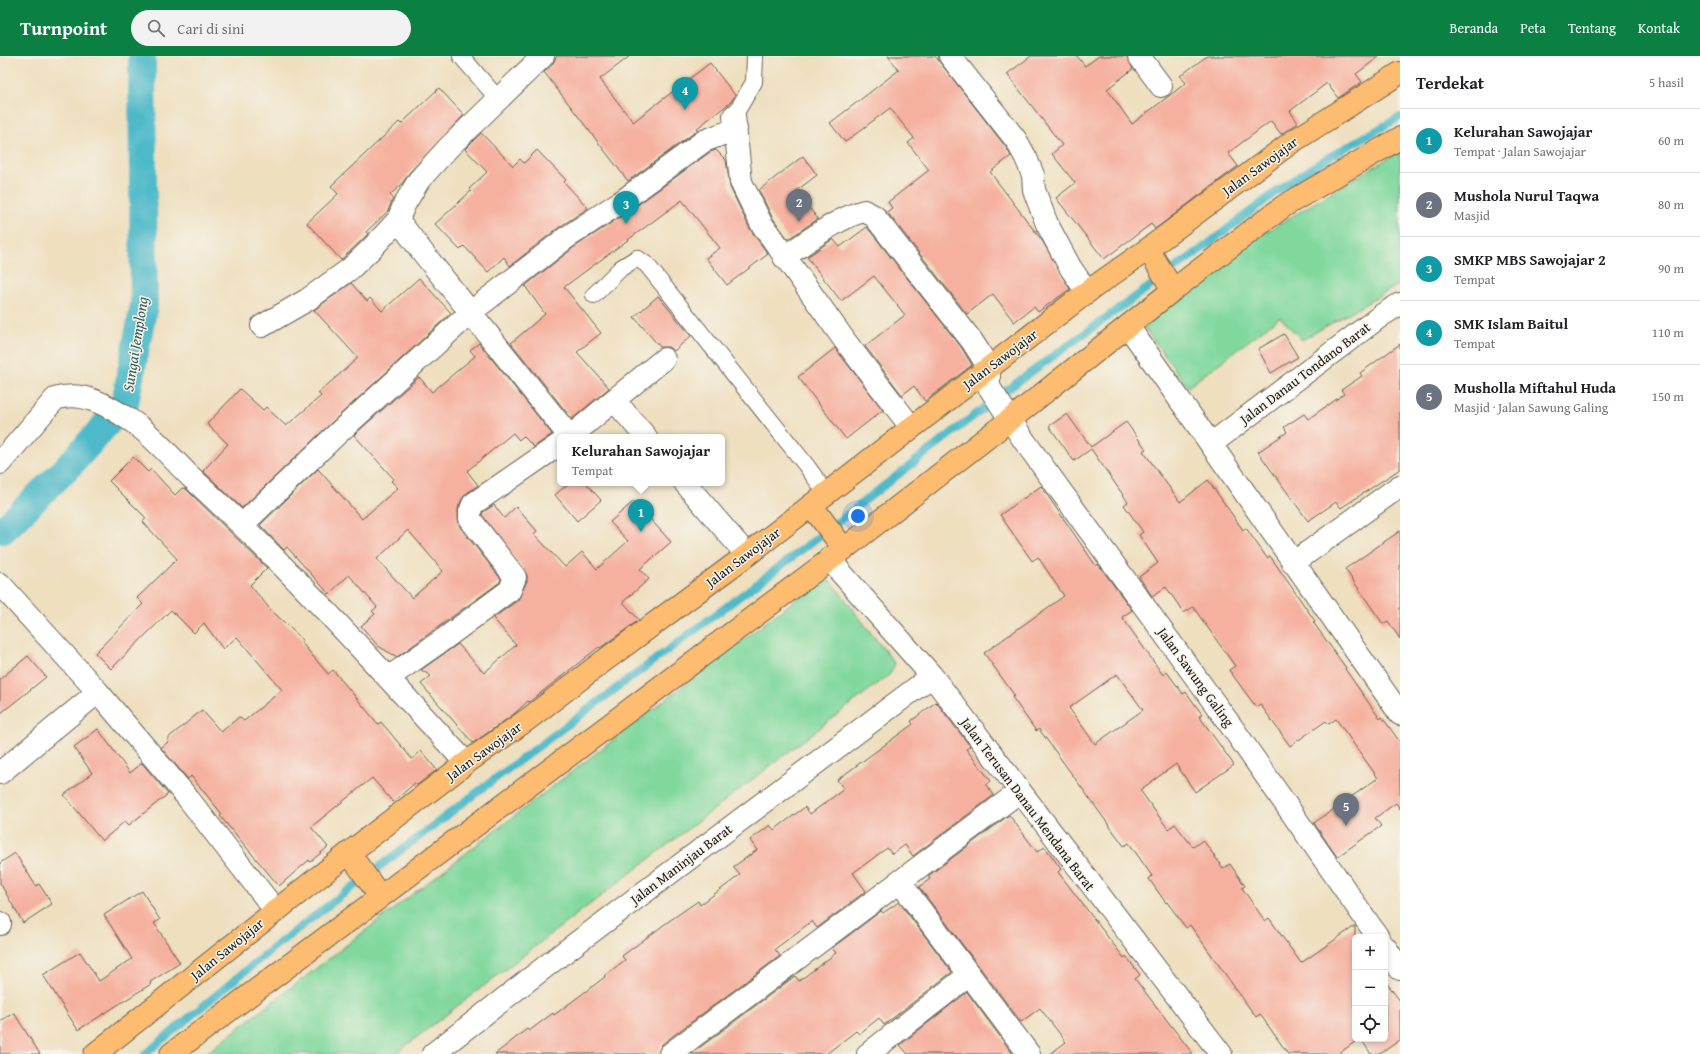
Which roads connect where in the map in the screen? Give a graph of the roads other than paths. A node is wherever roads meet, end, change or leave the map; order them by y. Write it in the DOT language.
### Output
graph roads {
  1 [pos="461,56"];
  2 [pos="543,56"];
  3 [pos="755,56"];
  4 [pos="950,56"];
  5 [pos="1139,56"];
  6 [pos="1400,73"];
  7 [pos="1161,86"];
  8 [pos="498,99"];
  9 [pos="735,123"];
  10 [pos="1400,138"];
  11 [pos="398,220"];
  12 [pos="784,257"];
  13 [pos="1161,271"];
  14 [pos="1087,292"];
  15 [pos="594,295"];
  16 [pos="1400,304"];
  17 [pos="471,312"];
  18 [pos="262,326"];
  19 [pos="1128,326"];
  20 [pos="664,359"];
  21 [pos="989,377"];
  22 [pos="614,400"];
  23 [pos="1008,416"];
  24 [pos="911,427"];
  25 [pos="568,434"];
  26 [pos="574,434"];
  27 [pos="643,434"];
  28 [pos="1212,444"];
  29 [pos="557,446"];
  30 [pos="0,463"];
  31 [pos="688,486"];
  32 [pos="1400,486"];
  33 [pos="242,525"];
  34 [pos="827,527"];
  35 [pos="747,555"];
  36 [pos="1293,563"];
  37 [pos="0,584"];
  38 [pos="932,676"];
  39 [pos="388,678"];
  40 [pos="98,692"];
  41 [pos="1400,714"];
  42 [pos="466,763"];
  43 [pos="0,773"];
  44 [pos="1019,792"];
  45 [pos="354,860"];
  46 [pos="899,881"];
  47 [pos="376,890"];
  48 [pos="275,910"];
  49 [pos="1376,934"];
  50 [pos="1388,951"];
  51 [pos="1400,969"];
  52 [pos="969,975"];
  53 [pos="95,1054"];
  54 [pos="171,1054"];
  55 [pos="433,1054"];
  56 [pos="670,1054"];
  57 [pos="868,1054"];
  58 [pos="1030,1054"];
  59 [pos="1221,1054"];
  1 -- 8 [label="lane"];
  2 -- 8 [label="street"];
  3 -- 9 [label="lane"];
  4 -- 14 [label="street"];
  5 -- 7 [label="street"];
  6 -- 13 [label="main road, Jalan Sawojajar"];
  8 -- 11 [label="street"];
  9 -- 12 [label="street"];
  9 -- 17 [label="street"];
  10 -- 13 [label="main road, Jalan Sawojajar"];
  11 -- 17 [label="street"];
  11 -- 18 [label="street"];
  12 -- 21 [label="street, Jalan Sawung Galing"];
  12 -- 24 [label="street"];
  13 -- 14 [label="main road, Jalan Sawojajar"];
  13 -- 19 [label="main road, Jalan Sawojajar"];
  14 -- 21 [label="main road, Jalan Sawojajar"];
  15 -- 34 [label="lane"];
  16 -- 28 [label="street, Jalan Danau Tondano Barat"];
  17 -- 25 [label="street"];
  17 -- 33 [label="street"];
  19 -- 23 [label="main road, Jalan Sawojajar"];
  19 -- 28 [label="street"];
  20 -- 22 [label="street"];
  21 -- 23 [label="street, Jalan Sawung Galing"];
  21 -- 24 [label="main road, Jalan Sawojajar"];
  22 -- 26 [label="street"];
  22 -- 27 [label="street"];
  23 -- 34 [label="main road, Jalan Sawojajar"];
  23 -- 49 [label="street, Jalan Sawung Galing"];
  24 -- 34 [label="main road, Jalan Sawojajar"];
  28 -- 36 [label="street"];
  29 -- 39 [label="street"];
  30 -- 33 [label="street"];
  31 -- 35 [label="street"];
  32 -- 36 [label="street"];
  33 -- 39 [label="street"];
  34 -- 35 [label="main road, Jalan Sawojajar"];
  34 -- 38 [label="street, Jalan Terusan Danau Mendana Barat"];
  34 -- 47 [label="main road, Jalan Sawojajar"];
  35 -- 42 [label="main road, Jalan Sawojajar"];
  36 -- 41 [label="street"];
  37 -- 40 [label="street"];
  38 -- 44 [label="street, Jalan Terusan Danau Mendana Barat"];
  38 -- 55 [label="street, Jalan Maninjau Barat"];
  39 -- 42 [label="street"];
  40 -- 43 [label="street"];
  40 -- 48 [label="street"];
  42 -- 45 [label="main road, Jalan Sawojajar"];
  44 -- 46 [label="street"];
  44 -- 59 [label="street, Jalan Terusan Danau Mendana Barat"];
  45 -- 47 [label="main road"];
  45 -- 48 [label="main road, Jalan Sawojajar"];
  46 -- 52 [label="street"];
  46 -- 56 [label="street"];
  47 -- 54 [label="main road, Jalan Sawojajar"];
  48 -- 53 [label="main road, Jalan Sawojajar"];
  50 -- 51 [label="street"];
  52 -- 57 [label="street"];
  52 -- 58 [label="street"];
}
